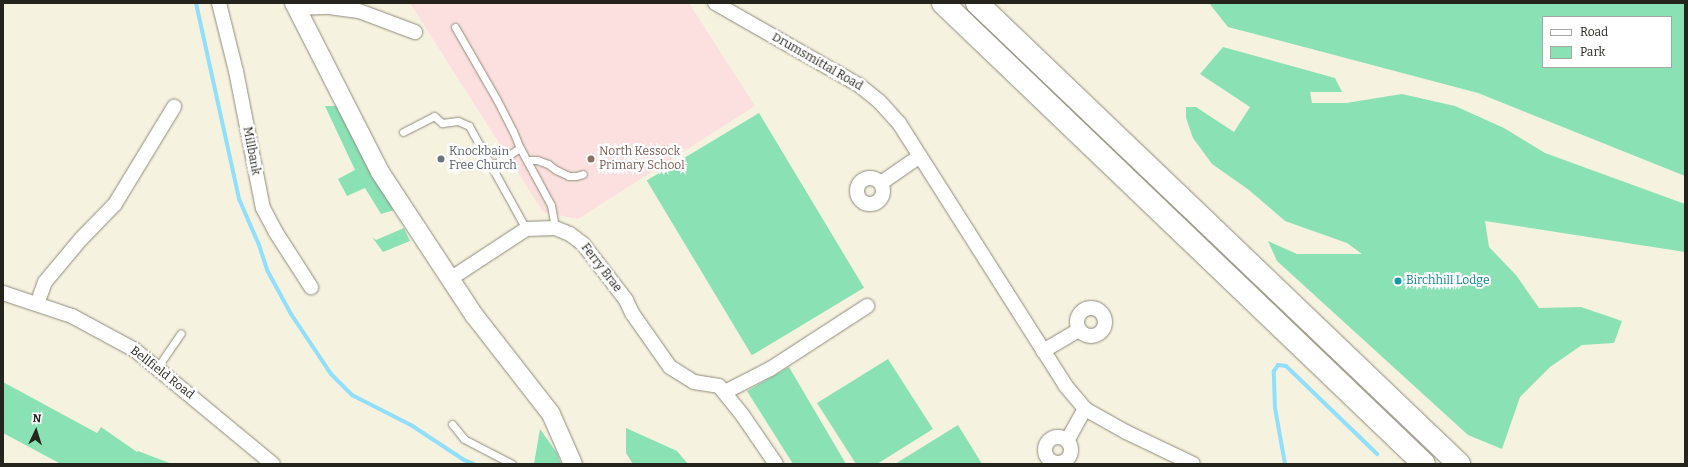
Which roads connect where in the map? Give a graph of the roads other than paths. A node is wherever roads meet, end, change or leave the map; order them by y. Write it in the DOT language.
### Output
graph roads {
  1 [pos="219,3"];
  2 [pos="715,3"];
  3 [pos="943,3"];
  4 [pos="977,3"];
  5 [pos="295,6"];
  6 [pos="455,27"];
  7 [pos="415,32"];
  8 [pos="174,107"];
  9 [pos="404,132"];
  10 [pos="520,148"];
  11 [pos="920,156"];
  12 [pos="527,160"];
  13 [pos="492,166"];
  14 [pos="582,174"];
  15 [pos="881,183"];
  16 [pos="555,228"];
  17 [pos="526,229"];
  18 [pos="450,279"];
  19 [pos="311,287"];
  20 [pos="3,293"];
  21 [pos="37,304"];
  22 [pos="867,306"];
  23 [pos="1079,330"];
  24 [pos="181,333"];
  25 [pos="1043,351"];
  26 [pos="157,368"];
  27 [pos="725,392"];
  28 [pos="1085,409"];
  29 [pos="452,424"];
  30 [pos="1067,441"];
  31 [pos="273,464"];
  32 [pos="512,464"];
  33 [pos="573,464"];
  34 [pos="776,464"];
  35 [pos="1193,464"];
  36 [pos="1424,464"];
  37 [pos="1459,464"];
  1 -- 19 [label="street, Millbank"];
  2 -- 11 [label="street, Drumsmittal Road"];
  3 -- 36 [label="highway"];
  4 -- 37 [label="highway"];
  5 -- 7 [label="street"];
  5 -- 18 [label="street"];
  6 -- 10 [label="lane"];
  8 -- 21 [label="street"];
  9 -- 13 [label="lane"];
  10 -- 12 [label="lane"];
  10 -- 13 [label="lane"];
  11 -- 15 [label="street"];
  11 -- 25 [label="street, Drumsmittal Road"];
  12 -- 14 [label="lane"];
  12 -- 16 [label="lane"];
  13 -- 17 [label="lane"];
  16 -- 17 [label="street, Ferry Brae"];
  16 -- 27 [label="street, Ferry Brae"];
  17 -- 18 [label="street"];
  18 -- 33 [label="street"];
  20 -- 21 [label="street, Bellfield Road"];
  21 -- 26 [label="street, Bellfield Road"];
  22 -- 27 [label="street"];
  23 -- 25 [label="street"];
  24 -- 26 [label="lane"];
  25 -- 28 [label="street, Drumsmittal Road"];
  26 -- 31 [label="street, Bellfield Road"];
  27 -- 34 [label="street"];
  28 -- 30 [label="street"];
  28 -- 35 [label="street, Drumsmittal Road"];
  29 -- 32 [label="lane"];
}
